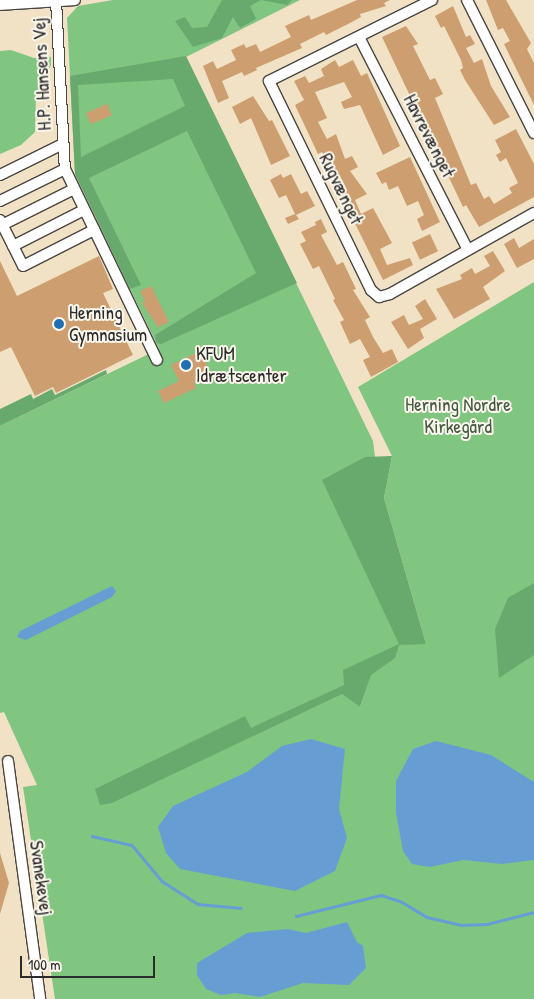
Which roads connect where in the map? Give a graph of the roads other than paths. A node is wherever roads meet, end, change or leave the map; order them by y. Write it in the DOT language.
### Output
graph roads {
  1 [pos="75,0"];
  2 [pos="432,0"];
  3 [pos="467,0"];
  4 [pos="56,1"];
  5 [pos="413,4"];
  6 [pos="0,5"];
  7 [pos="359,37"];
  8 [pos="534,133"];
  9 [pos="64,144"];
  10 [pos="65,169"];
  11 [pos="0,175"];
  12 [pos="74,188"];
  13 [pos="0,201"];
  14 [pos="84,210"];
  15 [pos="534,213"];
  16 [pos="1,222"];
  17 [pos="94,230"];
  18 [pos="13,246"];
  19 [pos="468,250"];
  20 [pos="157,360"];
  21 [pos="8,761"];
  22 [pos="40,999"];
  1 -- 4 [label="street, H.P. Hansens Vej"];
  2 -- 5 [label="street, Rugvænget"];
  3 -- 8 [label="street"];
  4 -- 6 [label="street, H.P. Hansens Vej"];
  4 -- 9 [label="street, H.P. Hansens Vej"];
  5 -- 7 [label="street, Rugvænget"];
  7 -- 19 [label="street, Havrevænget"];
  7 -- 19 [label="street, Rugvænget"];
  9 -- 10 [label="street, H.P. Hansens Vej"];
  9 -- 11 [label="street, H.P. Hansens Vej"];
  10 -- 12 [label="street, H.P. Hansens Vej"];
  10 -- 13 [label="street"];
  12 -- 14 [label="street, H.P. Hansens Vej"];
  12 -- 16 [label="street"];
  14 -- 17 [label="street, H.P. Hansens Vej"];
  14 -- 18 [label="street"];
  15 -- 19 [label="street, Rugvænget"];
  16 -- 18 [label="street"];
  17 -- 18 [label="street"];
  17 -- 20 [label="street, H.P. Hansens Vej"];
  21 -- 22 [label="street, Svanekevej"];
}
